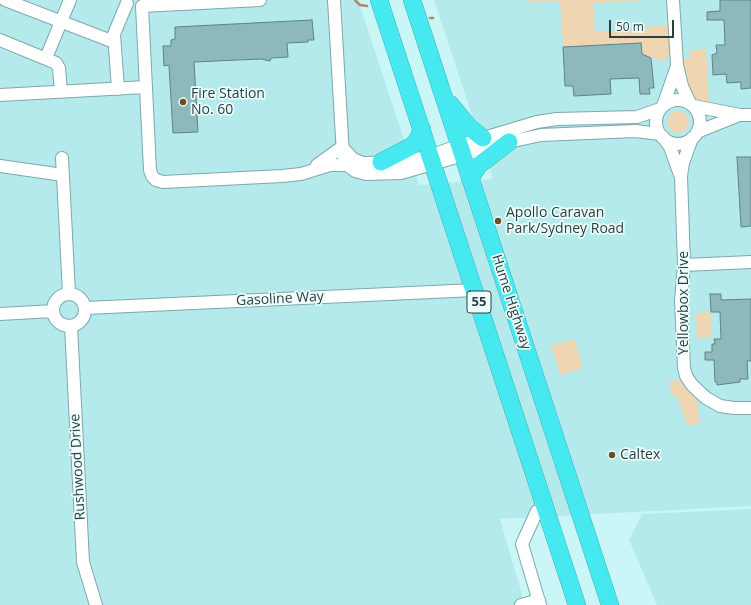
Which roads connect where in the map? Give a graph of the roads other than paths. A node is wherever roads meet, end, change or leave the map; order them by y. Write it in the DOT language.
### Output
graph roads {
  1 [pos="70,0"];
  2 [pos="260,0"];
  3 [pos="334,0"];
  4 [pos="380,0"];
  5 [pos="412,0"];
  6 [pos="673,0"];
  7 [pos="11,1"];
  8 [pos="123,2"];
  9 [pos="142,3"];
  10 [pos="61,21"];
  11 [pos="0,40"];
  12 [pos="114,42"];
  13 [pos="46,58"];
  14 [pos="677,65"];
  15 [pos="146,87"];
  16 [pos="118,89"];
  17 [pos="61,92"];
  18 [pos="0,95"];
  19 [pos="444,98"];
  20 [pos="692,105"];
  21 [pos="662,108"];
  22 [pos="745,115"];
  23 [pos="585,118"];
  24 [pos="422,129"];
  25 [pos="585,133"];
  26 [pos="695,135"];
  27 [pos="662,136"];
  28 [pos="483,138"];
  29 [pos="509,142"];
  30 [pos="342,147"];
  31 [pos="461,150"];
  32 [pos="62,158"];
  33 [pos="432,160"];
  34 [pos="381,162"];
  35 [pos="347,165"];
  36 [pos="0,166"];
  37 [pos="308,172"];
  38 [pos="63,176"];
  39 [pos="681,176"];
  40 [pos="470,179"];
  41 [pos="751,262"];
  42 [pos="684,265"];
  43 [pos="474,290"];
  44 [pos="69,293"];
  45 [pos="86,308"];
  46 [pos="53,311"];
  47 [pos="0,314"];
  48 [pos="71,326"];
  49 [pos="751,408"];
  50 [pos="546,509"];
  51 [pos="540,603"];
  52 [pos="96,605"];
  53 [pos="521,605"];
  54 [pos="577,605"];
  55 [pos="610,605"];
  1 -- 10 [label="street"];
  2 -- 9 [label="street"];
  3 -- 30 [label="street"];
  4 -- 24 [label="highway, 55"];
  5 -- 19 [label="highway, Hume Highway / 55"];
  6 -- 14 [label="street"];
  7 -- 10 [label="street"];
  8 -- 9 [label="street"];
  8 -- 12 [label="street"];
  9 -- 15 [label="street"];
  10 -- 12 [label="street"];
  10 -- 13 [label="street"];
  11 -- 13 [label="street"];
  12 -- 16 [label="street"];
  13 -- 17 [label="street"];
  14 -- 20 [label="street"];
  14 -- 21 [label="street"];
  15 -- 16 [label="street"];
  15 -- 37 [label="street"];
  16 -- 17 [label="street"];
  17 -- 18 [label="street"];
  19 -- 28 [label="highway"];
  19 -- 31 [label="highway, Hume Highway / 55"];
  20 -- 21 [label="street"];
  20 -- 22 [label="street"];
  20 -- 26 [label="street"];
  21 -- 23 [label="street"];
  21 -- 27 [label="street"];
  22 -- 26 [label="street"];
  23 -- 25 [label="street"];
  23 -- 28 [label="street"];
  24 -- 33 [label="highway, 55"];
  24 -- 34 [label="highway"];
  25 -- 27 [label="street"];
  25 -- 29 [label="street"];
  26 -- 27 [label="street"];
  26 -- 39 [label="street"];
  27 -- 39 [label="street"];
  28 -- 31 [label="street"];
  29 -- 31 [label="street"];
  29 -- 40 [label="highway"];
  30 -- 34 [label="street"];
  30 -- 35 [label="street"];
  30 -- 37 [label="street"];
  31 -- 33 [label="street"];
  31 -- 40 [label="highway, Hume Highway / 55"];
  32 -- 38 [label="street"];
  33 -- 34 [label="street"];
  33 -- 35 [label="street"];
  33 -- 43 [label="highway, 55"];
  35 -- 37 [label="street"];
  36 -- 38 [label="street"];
  38 -- 44 [label="street"];
  39 -- 42 [label="street, Yellowbox Drive"];
  40 -- 55 [label="highway, Hume Highway / 55"];
  41 -- 42 [label="street"];
  42 -- 49 [label="street, Yellowbox Drive"];
  43 -- 45 [label="street, Gasoline Way"];
  43 -- 50 [label="highway, 55"];
  44 -- 45 [label="street"];
  44 -- 46 [label="street"];
  45 -- 48 [label="street"];
  46 -- 47 [label="street"];
  46 -- 48 [label="street"];
  48 -- 52 [label="street, Rushwood Drive"];
  50 -- 51 [label="street"];
  50 -- 54 [label="highway, 55"];
  51 -- 53 [label="street"];
}
